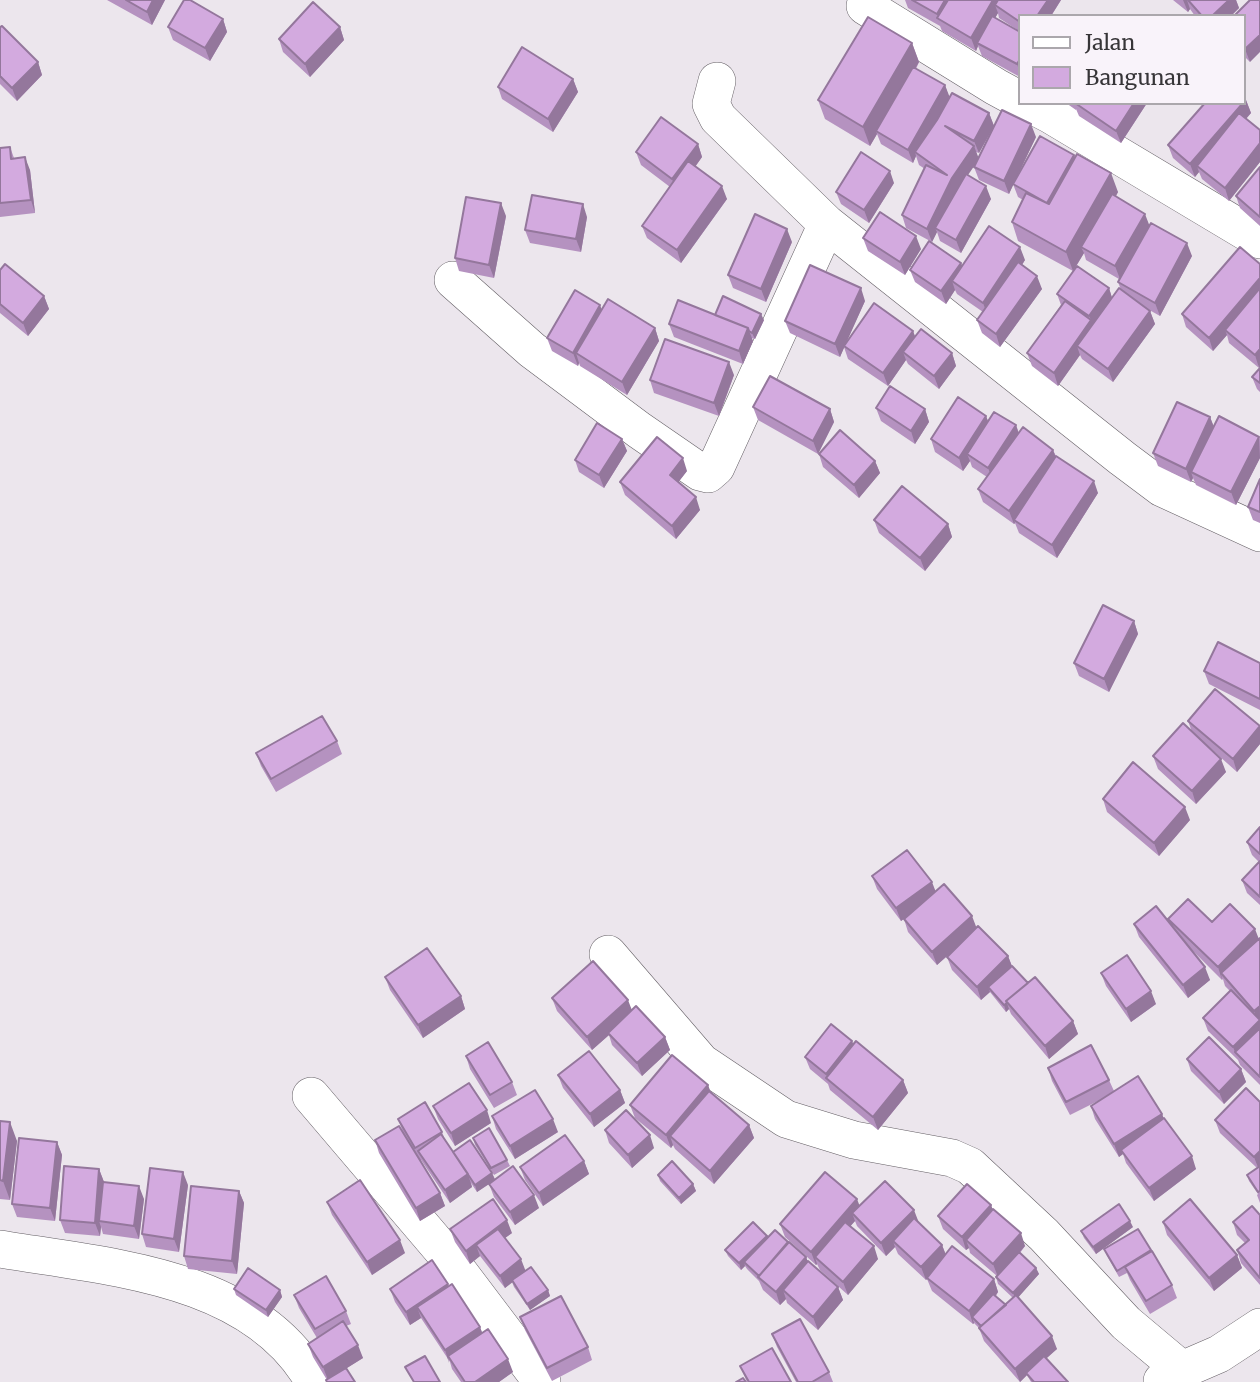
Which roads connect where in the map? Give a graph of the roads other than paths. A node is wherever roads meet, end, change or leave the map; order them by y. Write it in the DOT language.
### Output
graph roads {
  1 [pos="865,6"];
  2 [pos="717,81"];
  3 [pos="1018,99"];
  4 [pos="1031,105"];
  5 [pos="827,224"];
  6 [pos="1260,240"];
  7 [pos="453,280"];
  8 [pos="1260,533"];
  9 [pos="608,954"];
  10 [pos="311,1096"];
  11 [pos="0,1249"];
  12 [pos="1260,1327"];
  13 [pos="1171,1376"];
  14 [pos="314,1382"];
  15 [pos="542,1382"];
  1 -- 3 [label="street"];
  2 -- 5 [label="street"];
  4 -- 6 [label="street"];
  5 -- 7 [label="street"];
  5 -- 8 [label="street"];
  9 -- 13 [label="street"];
  10 -- 15 [label="street"];
  11 -- 14 [label="street"];
  12 -- 13 [label="street"];
}
